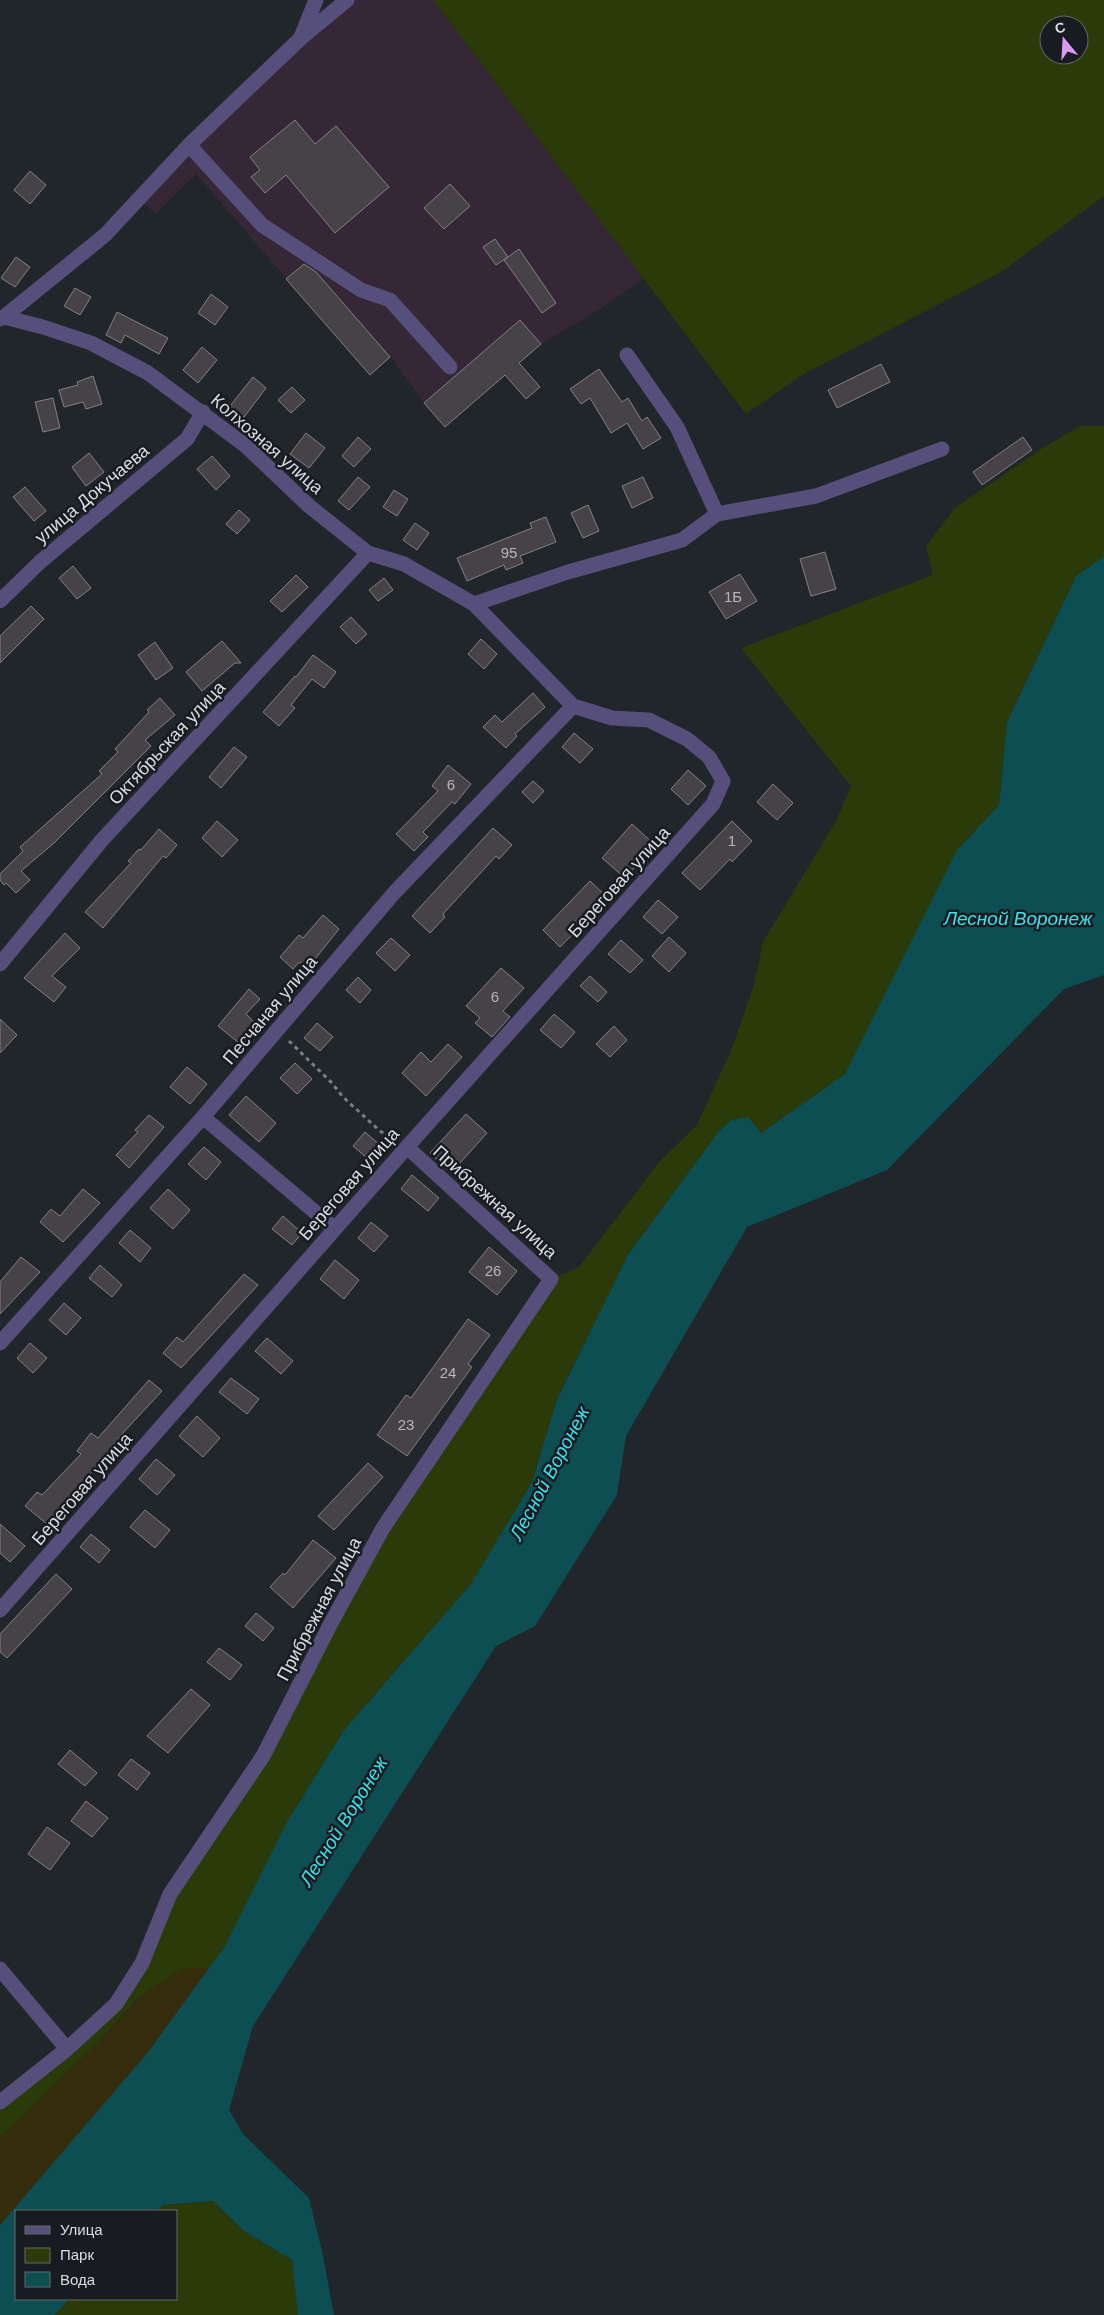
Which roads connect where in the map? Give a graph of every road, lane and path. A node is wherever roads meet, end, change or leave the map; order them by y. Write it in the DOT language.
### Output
graph roads {
  1 [pos="316,0"];
  2 [pos="347,0"];
  3 [pos="301,38"];
  4 [pos="189,145"];
  5 [pos="2,318"];
  6 [pos="627,355"];
  7 [pos="450,367"];
  8 [pos="203,412"];
  9 [pos="942,449"];
  10 [pos="717,514"];
  11 [pos="368,553"];
  12 [pos="0,601"];
  13 [pos="474,604"];
  14 [pos="573,706"];
  15 [pos="0,964"];
  16 [pos="277,1030"];
  17 [pos="203,1117"];
  18 [pos="407,1147"];
  19 [pos="335,1229"];
  20 [pos="0,1343"];
  21 [pos="0,1610"];
  22 [pos="0,1969"];
  23 [pos="67,2049"];
  24 [pos="0,2102"];
  1 -- 3 [label="street"];
  2 -- 3 [label="street"];
  3 -- 4 [label="street"];
  4 -- 5 [label="street"];
  4 -- 7 [label="street"];
  5 -- 8 [label="street, Колхозная улица"];
  6 -- 10 [label="street"];
  8 -- 11 [label="street, Колхозная улица"];
  8 -- 12 [label="street, улица Докучаева"];
  9 -- 10 [label="street"];
  10 -- 13 [label="street"];
  11 -- 13 [label="street, Колхозная улица"];
  11 -- 15 [label="street, Октябрьская улица"];
  13 -- 14 [label="street, Колхозная улица"];
  14 -- 16 [label="street, Песчаная улица"];
  14 -- 18 [label="street, Береговая улица"];
  16 -- 17 [label="street, Песчаная улица"];
  16 -- 18 [label="path"];
  17 -- 19 [label="street"];
  17 -- 20 [label="street, Песчаная улица"];
  18 -- 19 [label="street, Береговая улица"];
  18 -- 23 [label="street, Прибрежная улица"];
  19 -- 21 [label="street, Береговая улица"];
  22 -- 23 [label="street"];
  23 -- 24 [label="street, Прибрежная улица"];
}
